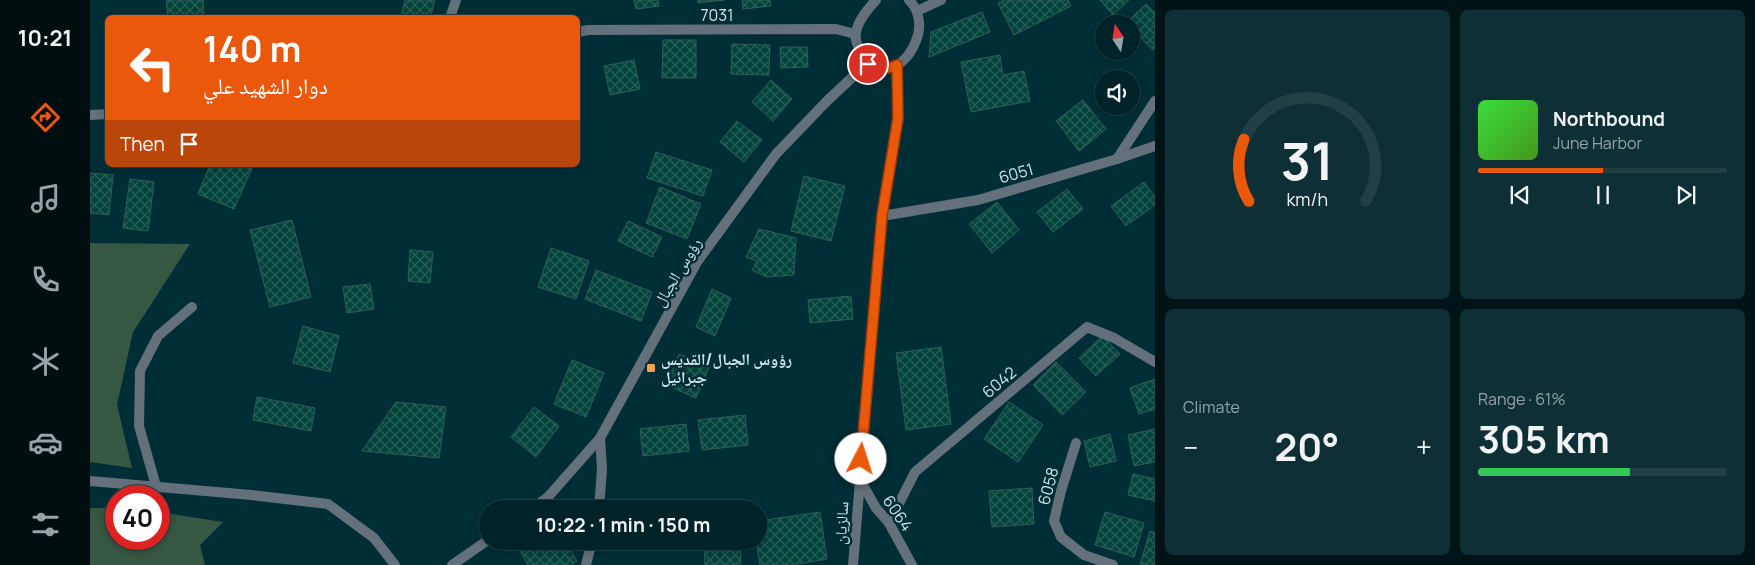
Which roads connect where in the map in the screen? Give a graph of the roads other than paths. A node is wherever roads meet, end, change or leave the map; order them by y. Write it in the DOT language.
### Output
graph roads {
  1 [pos="456,0"];
  2 [pos="876,0"];
  3 [pos="909,0"];
  4 [pos="941,0"];
  5 [pos="917,11"];
  6 [pos="451,15"];
  7 [pos="580,32"];
  8 [pos="855,34"];
  9 [pos="868,64"];
  10 [pos="897,65"];
  11 [pos="1155,101"];
  12 [pos="105,114"];
  13 [pos="90,115"];
  14 [pos="1155,146"];
  15 [pos="1117,159"];
  16 [pos="882,216"];
  17 [pos="192,307"];
  18 [pos="1155,362"];
  19 [pos="600,438"];
  20 [pos="1076,443"];
  21 [pos="859,478"];
  22 [pos="90,481"];
  23 [pos="143,485"];
  24 [pos="156,485"];
  25 [pos="170,487"];
  26 [pos="544,500"];
  27 [pos="600,500"];
  28 [pos="889,522"];
  29 [pos="479,546"];
  30 [pos="590,550"];
  31 [pos="395,565"];
  32 [pos="452,565"];
  33 [pos="586,565"];
  34 [pos="853,565"];
  35 [pos="912,565"];
  36 [pos="1113,565"];
  1 -- 6 [label="street"];
  2 -- 8 [label="street"];
  3 -- 5 [label="street"];
  4 -- 5 [label="street"];
  5 -- 10 [label="street"];
  7 -- 8 [label="street, 7031"];
  8 -- 9 [label="street"];
  9 -- 10 [label="street"];
  9 -- 19 [label="street, رؤوس الجبال"];
  10 -- 16 [label="street, سالزيان"];
  11 -- 15 [label="street"];
  12 -- 13 [label="street"];
  14 -- 15 [label="street, 6051"];
  15 -- 16 [label="street, 6051"];
  16 -- 21 [label="street, سالزيان"];
  17 -- 24 [label="street"];
  18 -- 28 [label="street, 6042"];
  19 -- 26 [label="street, رؤوس الجبال"];
  19 -- 27 [label="street"];
  20 -- 36 [label="street, 6058"];
  21 -- 28 [label="street, 6064"];
  21 -- 34 [label="street, سالزيان"];
  22 -- 23 [label="street"];
  25 -- 31 [label="street"];
  28 -- 35 [label="street, 6064"];
  29 -- 32 [label="street"];
  30 -- 33 [label="street"];
}
